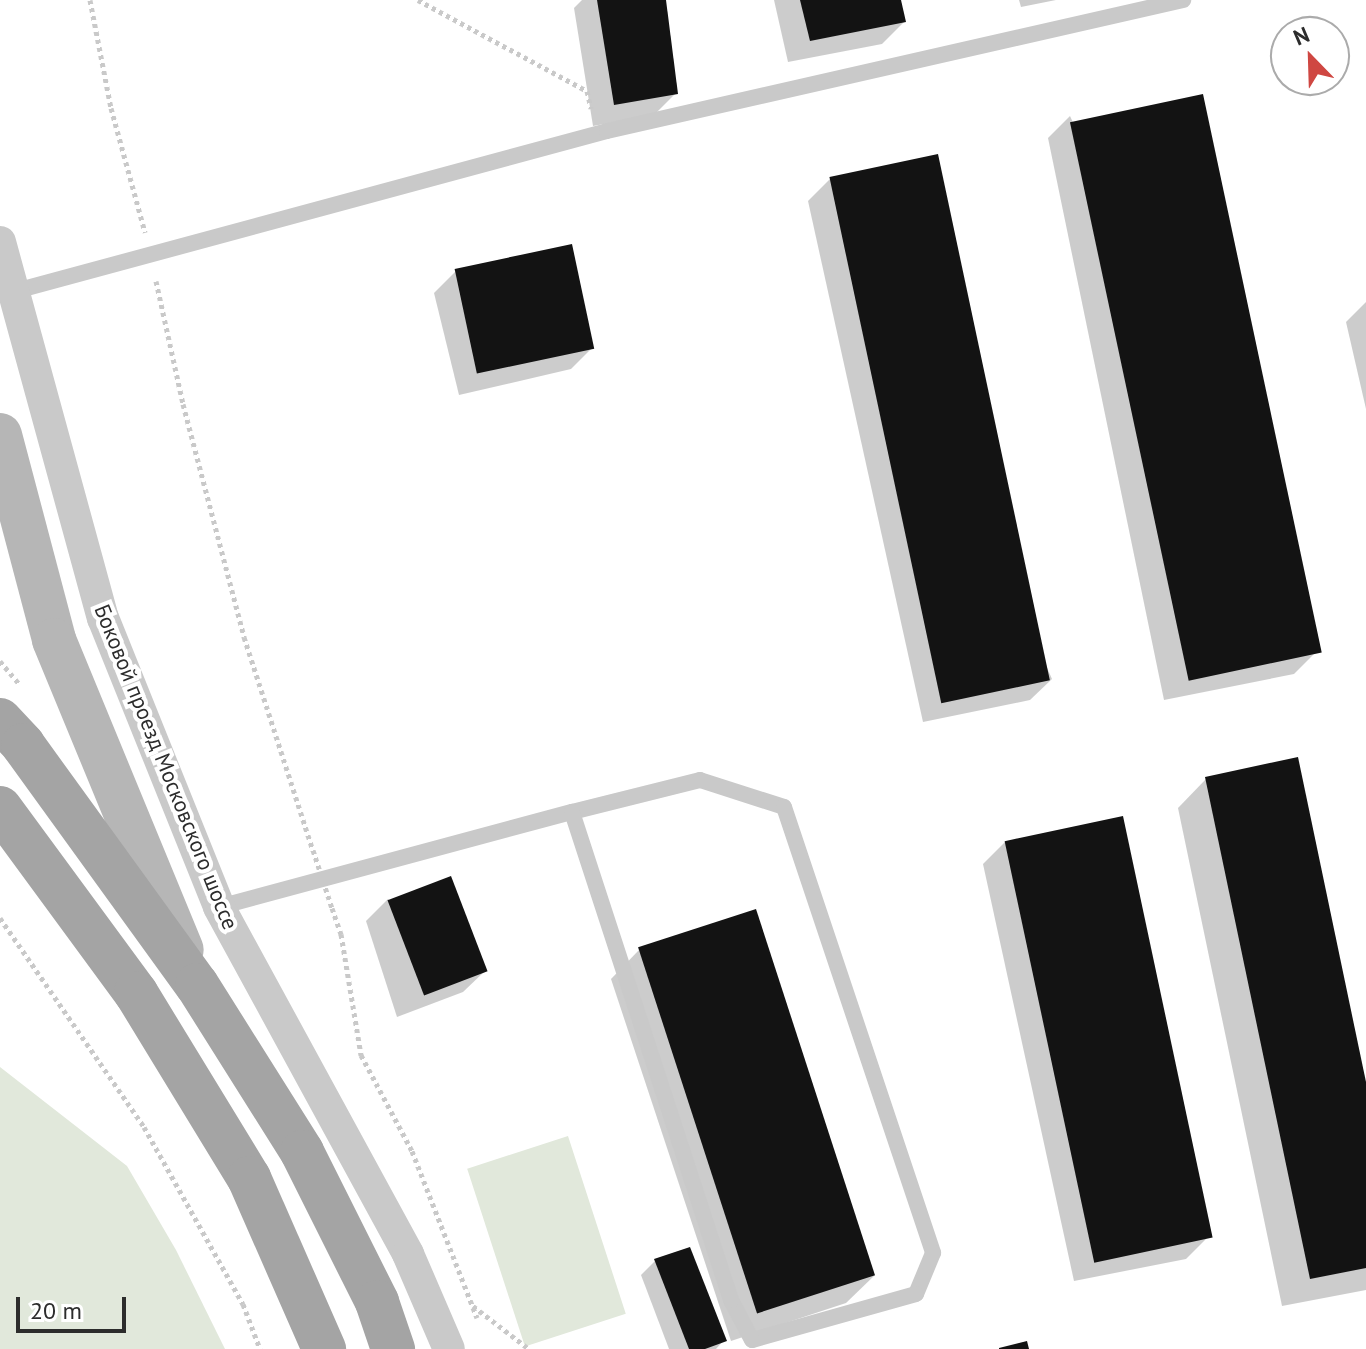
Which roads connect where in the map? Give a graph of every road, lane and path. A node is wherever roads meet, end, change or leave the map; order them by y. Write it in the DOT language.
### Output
graph roads {
  1 [pos="90,0"];
  2 [pos="418,0"];
  3 [pos="1183,0"];
  4 [pos="597,134"];
  5 [pos="0,242"];
  6 [pos="151,255"];
  7 [pos="12,292"];
  8 [pos="0,435"];
  9 [pos="0,720"];
  10 [pos="0,808"];
  11 [pos="572,812"];
  12 [pos="219,907"];
  13 [pos="0,918"];
  14 [pos="197,985"];
  15 [pos="472,1306"];
  16 [pos="477,1320"];
  17 [pos="260,1349"];
  18 [pos="324,1349"];
  19 [pos="393,1349"];
  20 [pos="449,1349"];
  21 [pos="529,1349"];
  1 -- 6 [label="path"];
  2 -- 4 [label="path"];
  3 -- 4 [label="lane"];
  4 -- 6 [label="lane"];
  5 -- 7 [label="street, Боковой проезд Московского шоссе"];
  6 -- 7 [label="lane"];
  6 -- 15 [label="path, bridge"];
  7 -- 12 [label="street, Боковой проезд Московского шоссе"];
  8 -- 14 [label="main road"];
  9 -- 14 [label="main road"];
  10 -- 18 [label="main road"];
  11 -- 11 [label="lane"];
  11 -- 12 [label="lane"];
  12 -- 20 [label="street, Боковой проезд Московского шоссе"];
  13 -- 17 [label="path"];
  14 -- 19 [label="main road"];
  15 -- 16 [label="path"];
  15 -- 21 [label="path"];
}
